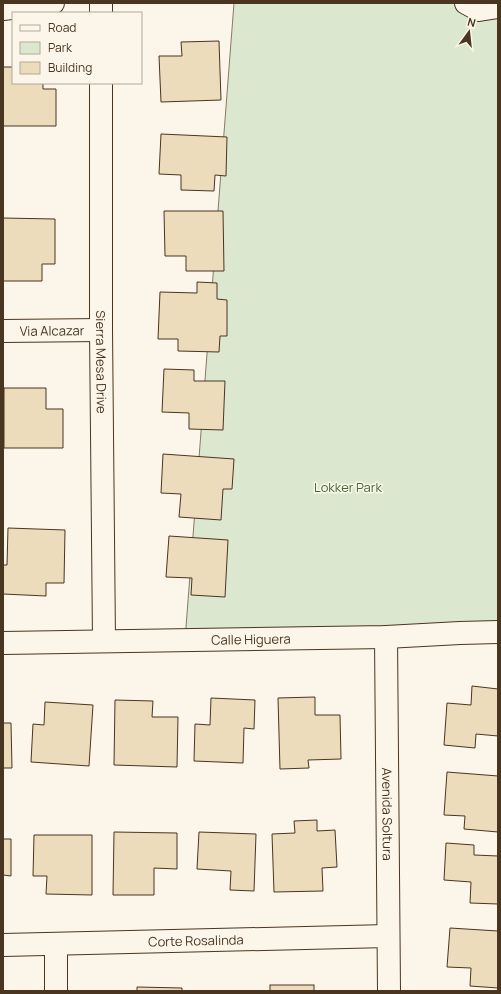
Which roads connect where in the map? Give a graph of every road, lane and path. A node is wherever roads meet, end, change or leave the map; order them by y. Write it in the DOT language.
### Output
graph roads {
  1 [pos="53,3"];
  2 [pos="466,3"];
  3 [pos="498,7"];
  4 [pos="3,9"];
  5 [pos="101,84"];
  6 [pos="100,330"];
  7 [pos="3,331"];
  8 [pos="498,632"];
  9 [pos="386,637"];
  10 [pos="104,641"];
  11 [pos="3,643"];
  12 [pos="388,936"];
  13 [pos="56,944"];
  14 [pos="3,945"];
  15 [pos="56,991"];
  16 [pos="389,991"];
  1 -- 4 [label="street"];
  2 -- 3 [label="street"];
  5 -- 6 [label="street, Sierra Mesa Drive"];
  6 -- 7 [label="street, Via Alcazar"];
  6 -- 10 [label="street, Sierra Mesa Drive"];
  8 -- 9 [label="street, Calle Higuera"];
  9 -- 10 [label="street, Calle Higuera"];
  9 -- 12 [label="street, Avenida Soltura"];
  10 -- 11 [label="street, Calle Higuera"];
  12 -- 13 [label="street, Corte Rosalinda"];
  12 -- 16 [label="street, Avenida Soltura"];
  13 -- 14 [label="street, Corte Rosalinda"];
  13 -- 15 [label="street"];
}
